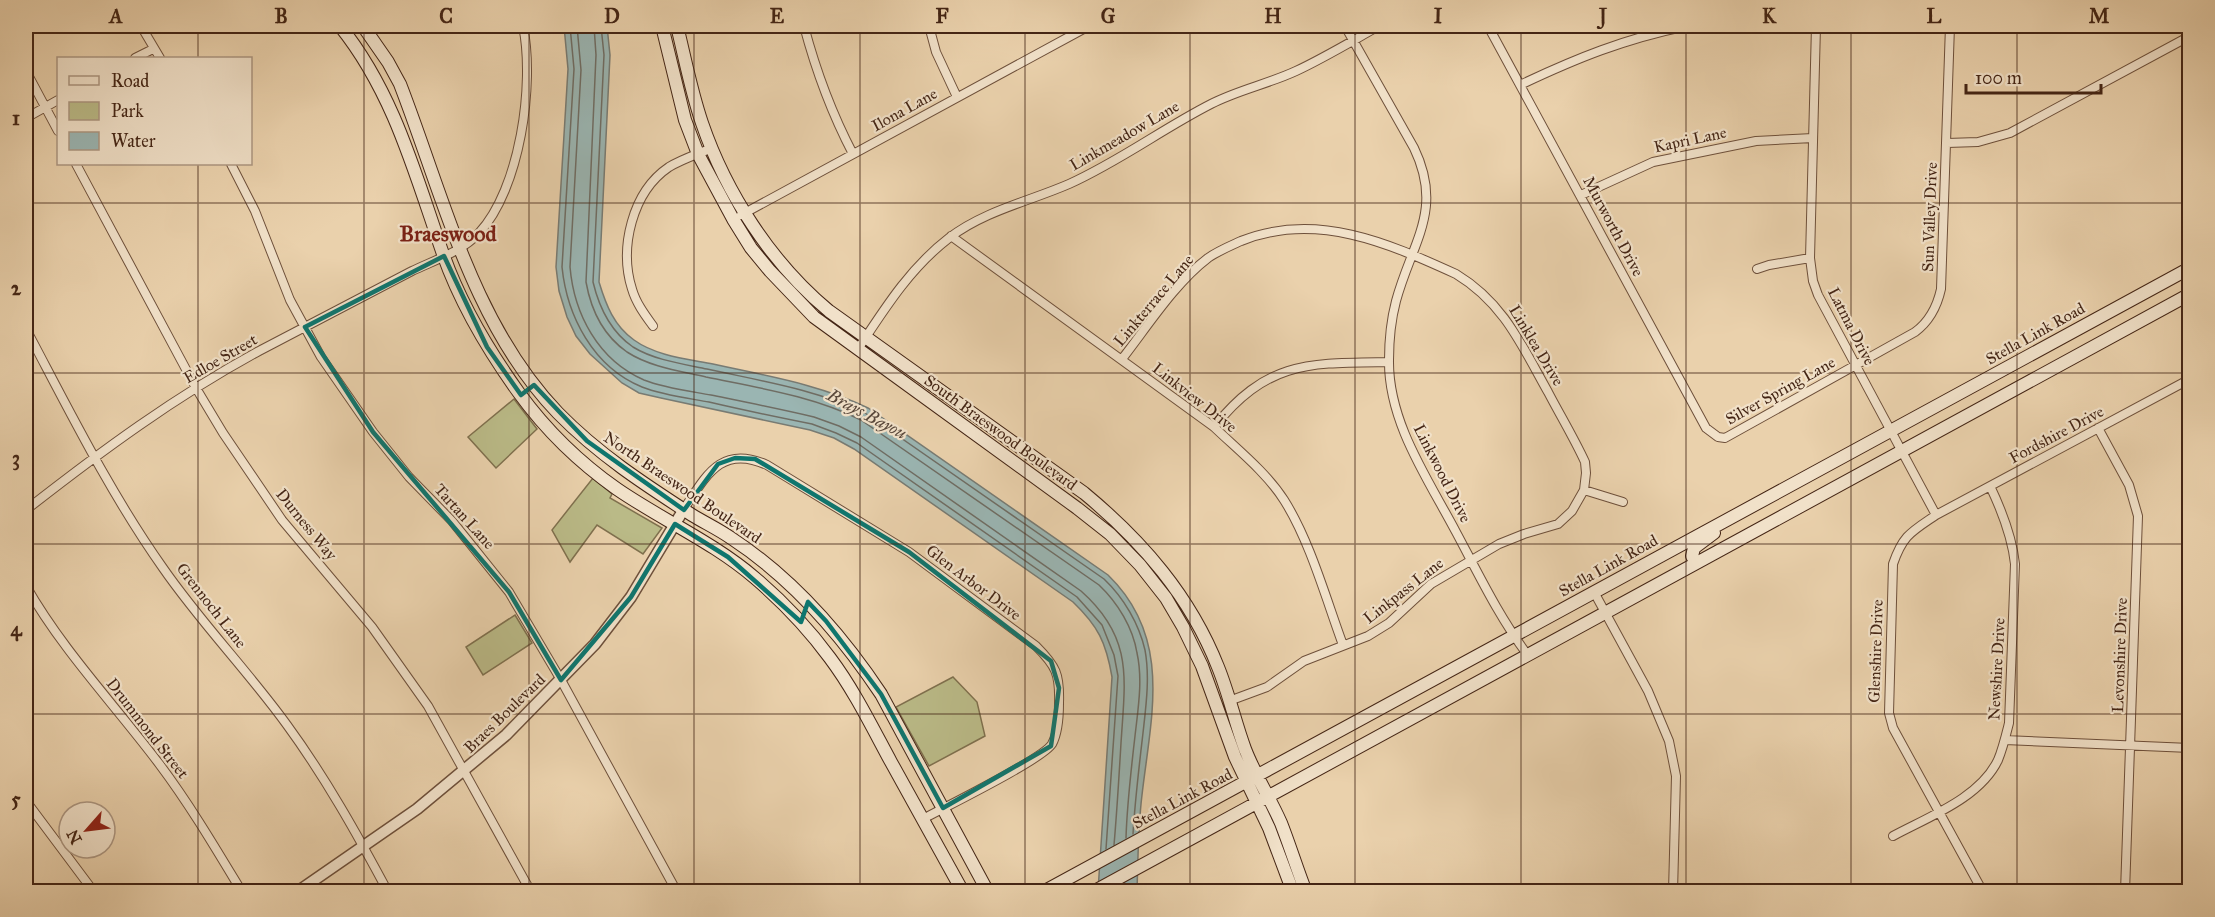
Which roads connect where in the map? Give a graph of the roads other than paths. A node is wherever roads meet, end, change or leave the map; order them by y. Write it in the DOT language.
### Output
graph roads {
  1 [pos="141,26"];
  2 [pos="340,26"];
  3 [pos="363,26"];
  4 [pos="523,26"];
  5 [pos="662,26"];
  6 [pos="677,26"];
  7 [pos="804,26"];
  8 [pos="929,26"];
  9 [pos="1089,26"];
  10 [pos="1345,26"];
  11 [pos="1380,26"];
  12 [pos="1488,26"];
  13 [pos="1687,26"];
  14 [pos="1816,26"];
  15 [pos="1950,26"];
  16 [pos="2190,36"];
  17 [pos="1353,41"];
  18 [pos="153,49"];
  19 [pos="137,57"];
  20 [pos="159,57"];
  21 [pos="26,71"];
  22 [pos="1520,86"];
  23 [pos="957,97"];
  24 [pos="57,101"];
  25 [pos="46,107"];
  26 [pos="26,118"];
  27 [pos="57,129"];
  28 [pos="1813,138"];
  29 [pos="1947,143"];
  30 [pos="712,148"];
  31 [pos="698,154"];
  32 [pos="853,154"];
  33 [pos="77,165"];
  34 [pos="232,165"];
  35 [pos="1581,195"];
  36 [pos="745,213"];
  37 [pos="733,219"];
  38 [pos="951,236"];
  39 [pos="460,249"];
  40 [pos="444,256"];
  41 [pos="1412,256"];
  42 [pos="1810,258"];
  43 [pos="2190,268"];
  44 [pos="1757,269"];
  45 [pos="2190,294"];
  46 [pos="2105,314"];
  47 [pos="653,326"];
  48 [pos="305,327"];
  49 [pos="26,329"];
  50 [pos="2116,334"];
  51 [pos="866,337"];
  52 [pos="858,349"];
  53 [pos="1122,359"];
  54 [pos="1389,362"];
  55 [pos="1856,366"];
  56 [pos="2006,368"];
  57 [pos="2190,379"];
  58 [pos="534,385"];
  59 [pos="196,388"];
  60 [pos="2017,388"];
  61 [pos="520,395"];
  62 [pos="1214,427"];
  63 [pos="2098,428"];
  64 [pos="1891,431"];
  65 [pos="1718,437"];
  66 [pos="1901,450"];
  67 [pos="94,456"];
  68 [pos="1990,486"];
  69 [pos="1584,490"];
  70 [pos="1623,502"];
  71 [pos="684,509"];
  72 [pos="26,510"];
  73 [pos="1736,515"];
  74 [pos="1936,515"];
  75 [pos="675,524"];
  76 [pos="1471,560"];
  77 [pos="1696,562"];
  78 [pos="26,586"];
  79 [pos="1594,592"];
  80 [pos="808,602"];
  81 [pos="1605,612"];
  82 [pos="801,622"];
  83 [pos="1514,636"];
  84 [pos="1344,645"];
  85 [pos="1527,654"];
  86 [pos="561,680"];
  87 [pos="1432,680"];
  88 [pos="1444,700"];
  89 [pos="1229,701"];
  90 [pos="2005,741"];
  91 [pos="2131,746"];
  92 [pos="2190,748"];
  93 [pos="465,771"];
  94 [pos="1251,779"];
  95 [pos="1261,799"];
  96 [pos="26,801"];
  97 [pos="943,808"];
  98 [pos="1939,811"];
  99 [pos="923,819"];
  100 [pos="1893,836"];
  101 [pos="363,846"];
  102 [pos="1294,878"];
  103 [pos="94,891"];
  104 [pos="242,891"];
  105 [pos="297,891"];
  106 [pos="388,891"];
  107 [pos="531,891"];
  108 [pos="677,891"];
  109 [pos="963,891"];
  110 [pos="988,891"];
  111 [pos="1043,891"];
  112 [pos="1093,891"];
  113 [pos="1293,891"];
  114 [pos="1306,891"];
  115 [pos="1673,891"];
  116 [pos="1983,891"];
  117 [pos="2125,891"];
  1 -- 18 [label="street"];
  2 -- 40 [label="main road, North Braeswood Boulevard"];
  3 -- 39 [label="main road, North Braeswood Boulevard"];
  4 -- 39 [label="street"];
  5 -- 31 [label="main road, South Braeswood Boulevard"];
  6 -- 30 [label="main road, South Braeswood Boulevard"];
  7 -- 32 [label="street"];
  8 -- 23 [label="street"];
  9 -- 23 [label="street, Ilona Lane"];
  10 -- 17 [label="street, Linkwood Drive"];
  11 -- 17 [label="street, Linkmeadow Lane"];
  12 -- 22 [label="street, Murworth Drive"];
  13 -- 22 [label="street"];
  14 -- 28 [label="street, Latma Drive"];
  15 -- 29 [label="street, Sun Valley Drive"];
  16 -- 29 [label="street"];
  17 -- 38 [label="street, Linkmeadow Lane"];
  17 -- 41 [label="street, Linkwood Drive"];
  18 -- 19 [label="street"];
  18 -- 20 [label="street"];
  21 -- 25 [label="street"];
  22 -- 35 [label="street, Murworth Drive"];
  23 -- 32 [label="street, Ilona Lane"];
  24 -- 25 [label="street"];
  25 -- 26 [label="street"];
  25 -- 27 [label="street"];
  28 -- 35 [label="street, Kapri Lane"];
  28 -- 42 [label="street, Latma Drive"];
  29 -- 55 [label="street, Sun Valley Drive"];
  30 -- 31 [label="street"];
  30 -- 36 [label="main road, South Braeswood Boulevard"];
  31 -- 37 [label="main road, South Braeswood Boulevard"];
  31 -- 47 [label="street"];
  32 -- 36 [label="street, Ilona Lane"];
  33 -- 59 [label="street, Durness Way"];
  34 -- 48 [label="street, Tartan Lane"];
  35 -- 65 [label="street, Murworth Drive"];
  36 -- 37 [label="street, Ilona Lane"];
  36 -- 51 [label="main road, South Braeswood Boulevard"];
  37 -- 52 [label="main road, South Braeswood Boulevard"];
  38 -- 51 [label="street, Linkmeadow Lane"];
  38 -- 53 [label="street, Linkview Drive"];
  39 -- 40 [label="street"];
  39 -- 58 [label="main road, North Braeswood Boulevard"];
  40 -- 48 [label="street, Edloe Street"];
  40 -- 61 [label="main road, North Braeswood Boulevard"];
  41 -- 53 [label="street, Linkterrace Lane"];
  41 -- 54 [label="street, Linkwood Drive"];
  41 -- 69 [label="street, Linklea Drive"];
  42 -- 44 [label="street"];
  42 -- 55 [label="street, Latma Drive"];
  43 -- 46 [label="main road, Stella Link Road"];
  45 -- 50 [label="main road"];
  46 -- 50 [label="main road"];
  46 -- 56 [label="main road, Stella Link Road"];
  48 -- 59 [label="street, Edloe Street"];
  48 -- 86 [label="street, Tartan Lane"];
  49 -- 67 [label="street, Grennoch Lane"];
  50 -- 60 [label="main road"];
  51 -- 52 [label="street, Linkmeadow Lane"];
  51 -- 89 [label="main road, South Braeswood Boulevard"];
  52 -- 94 [label="main road, South Braeswood Boulevard"];
  53 -- 62 [label="street, Linkview Drive"];
  54 -- 62 [label="street"];
  54 -- 76 [label="street, Linkwood Drive"];
  55 -- 64 [label="street, Latma Drive"];
  55 -- 65 [label="street, Silver Spring Lane"];
  56 -- 60 [label="main road"];
  56 -- 64 [label="main road, Stella Link Road"];
  57 -- 63 [label="street, Fordshire Drive"];
  58 -- 61 [label="main road"];
  58 -- 71 [label="main road, North Braeswood Boulevard"];
  59 -- 67 [label="street, Edloe Street"];
  59 -- 93 [label="street, Durness Way"];
  60 -- 66 [label="main road"];
  61 -- 75 [label="main road, North Braeswood Boulevard"];
  62 -- 84 [label="street, Linkview Drive"];
  63 -- 68 [label="street, Fordshire Drive"];
  63 -- 91 [label="street, Levonshire Drive"];
  64 -- 66 [label="street, Latma Drive"];
  64 -- 73 [label="main road, Stella Link Road"];
  66 -- 74 [label="street, Latma Drive"];
  66 -- 77 [label="main road"];
  67 -- 72 [label="street, Edloe Street"];
  67 -- 101 [label="street, Grennoch Lane"];
  68 -- 74 [label="street, Fordshire Drive"];
  68 -- 90 [label="street, Newshire Drive"];
  69 -- 70 [label="street"];
  69 -- 76 [label="street, Linkpass Lane"];
  71 -- 75 [label="street, Braes Boulevard"];
  71 -- 80 [label="main road, North Braeswood Boulevard"];
  71 -- 97 [label="street, Glen Arbor Drive"];
  73 -- 77 [label="main road"];
  73 -- 79 [label="main road, Stella Link Road"];
  74 -- 98 [label="street, Glenshire Drive"];
  75 -- 82 [label="main road, North Braeswood Boulevard"];
  75 -- 86 [label="street, Braes Boulevard"];
  76 -- 83 [label="street, Linkwood Drive"];
  76 -- 84 [label="street, Linkpass Lane"];
  77 -- 81 [label="main road"];
  78 -- 104 [label="street, Drummond Street"];
  79 -- 81 [label="street"];
  79 -- 83 [label="main road, Stella Link Road"];
  80 -- 82 [label="main road"];
  80 -- 97 [label="main road, North Braeswood Boulevard"];
  81 -- 85 [label="main road"];
  81 -- 115 [label="street"];
  82 -- 99 [label="main road, North Braeswood Boulevard"];
  83 -- 85 [label="street, Linkwood Drive"];
  83 -- 87 [label="main road, Stella Link Road"];
  84 -- 89 [label="street, Linkpass Lane"];
  85 -- 88 [label="main road"];
  86 -- 93 [label="street, Braes Boulevard"];
  86 -- 108 [label="street, Tartan Lane"];
  87 -- 88 [label="main road"];
  87 -- 94 [label="main road, Stella Link Road"];
  88 -- 95 [label="main road"];
  89 -- 94 [label="main road, South Braeswood Boulevard"];
  90 -- 91 [label="street"];
  90 -- 98 [label="street, Newshire Drive"];
  91 -- 92 [label="street"];
  91 -- 117 [label="street, Levonshire Drive"];
  93 -- 101 [label="street, Braes Boulevard"];
  93 -- 107 [label="street, Durness Way"];
  94 -- 95 [label="main road, South Braeswood Boulevard"];
  94 -- 111 [label="main road, Stella Link Road"];
  95 -- 102 [label="main road, South Braeswood Boulevard"];
  95 -- 112 [label="main road"];
  96 -- 103 [label="street"];
  97 -- 99 [label="street, Glen Arbor Drive"];
  97 -- 110 [label="main road, North Braeswood Boulevard"];
  98 -- 100 [label="street, Newshire Drive"];
  98 -- 116 [label="street, Glenshire Drive"];
  99 -- 109 [label="main road, North Braeswood Boulevard"];
  101 -- 105 [label="street, Braes Boulevard"];
  101 -- 106 [label="street, Grennoch Lane"];
  102 -- 113 [label="main road, South Braeswood Boulevard"];
  102 -- 114 [label="main road, South Braeswood Boulevard"];
}
